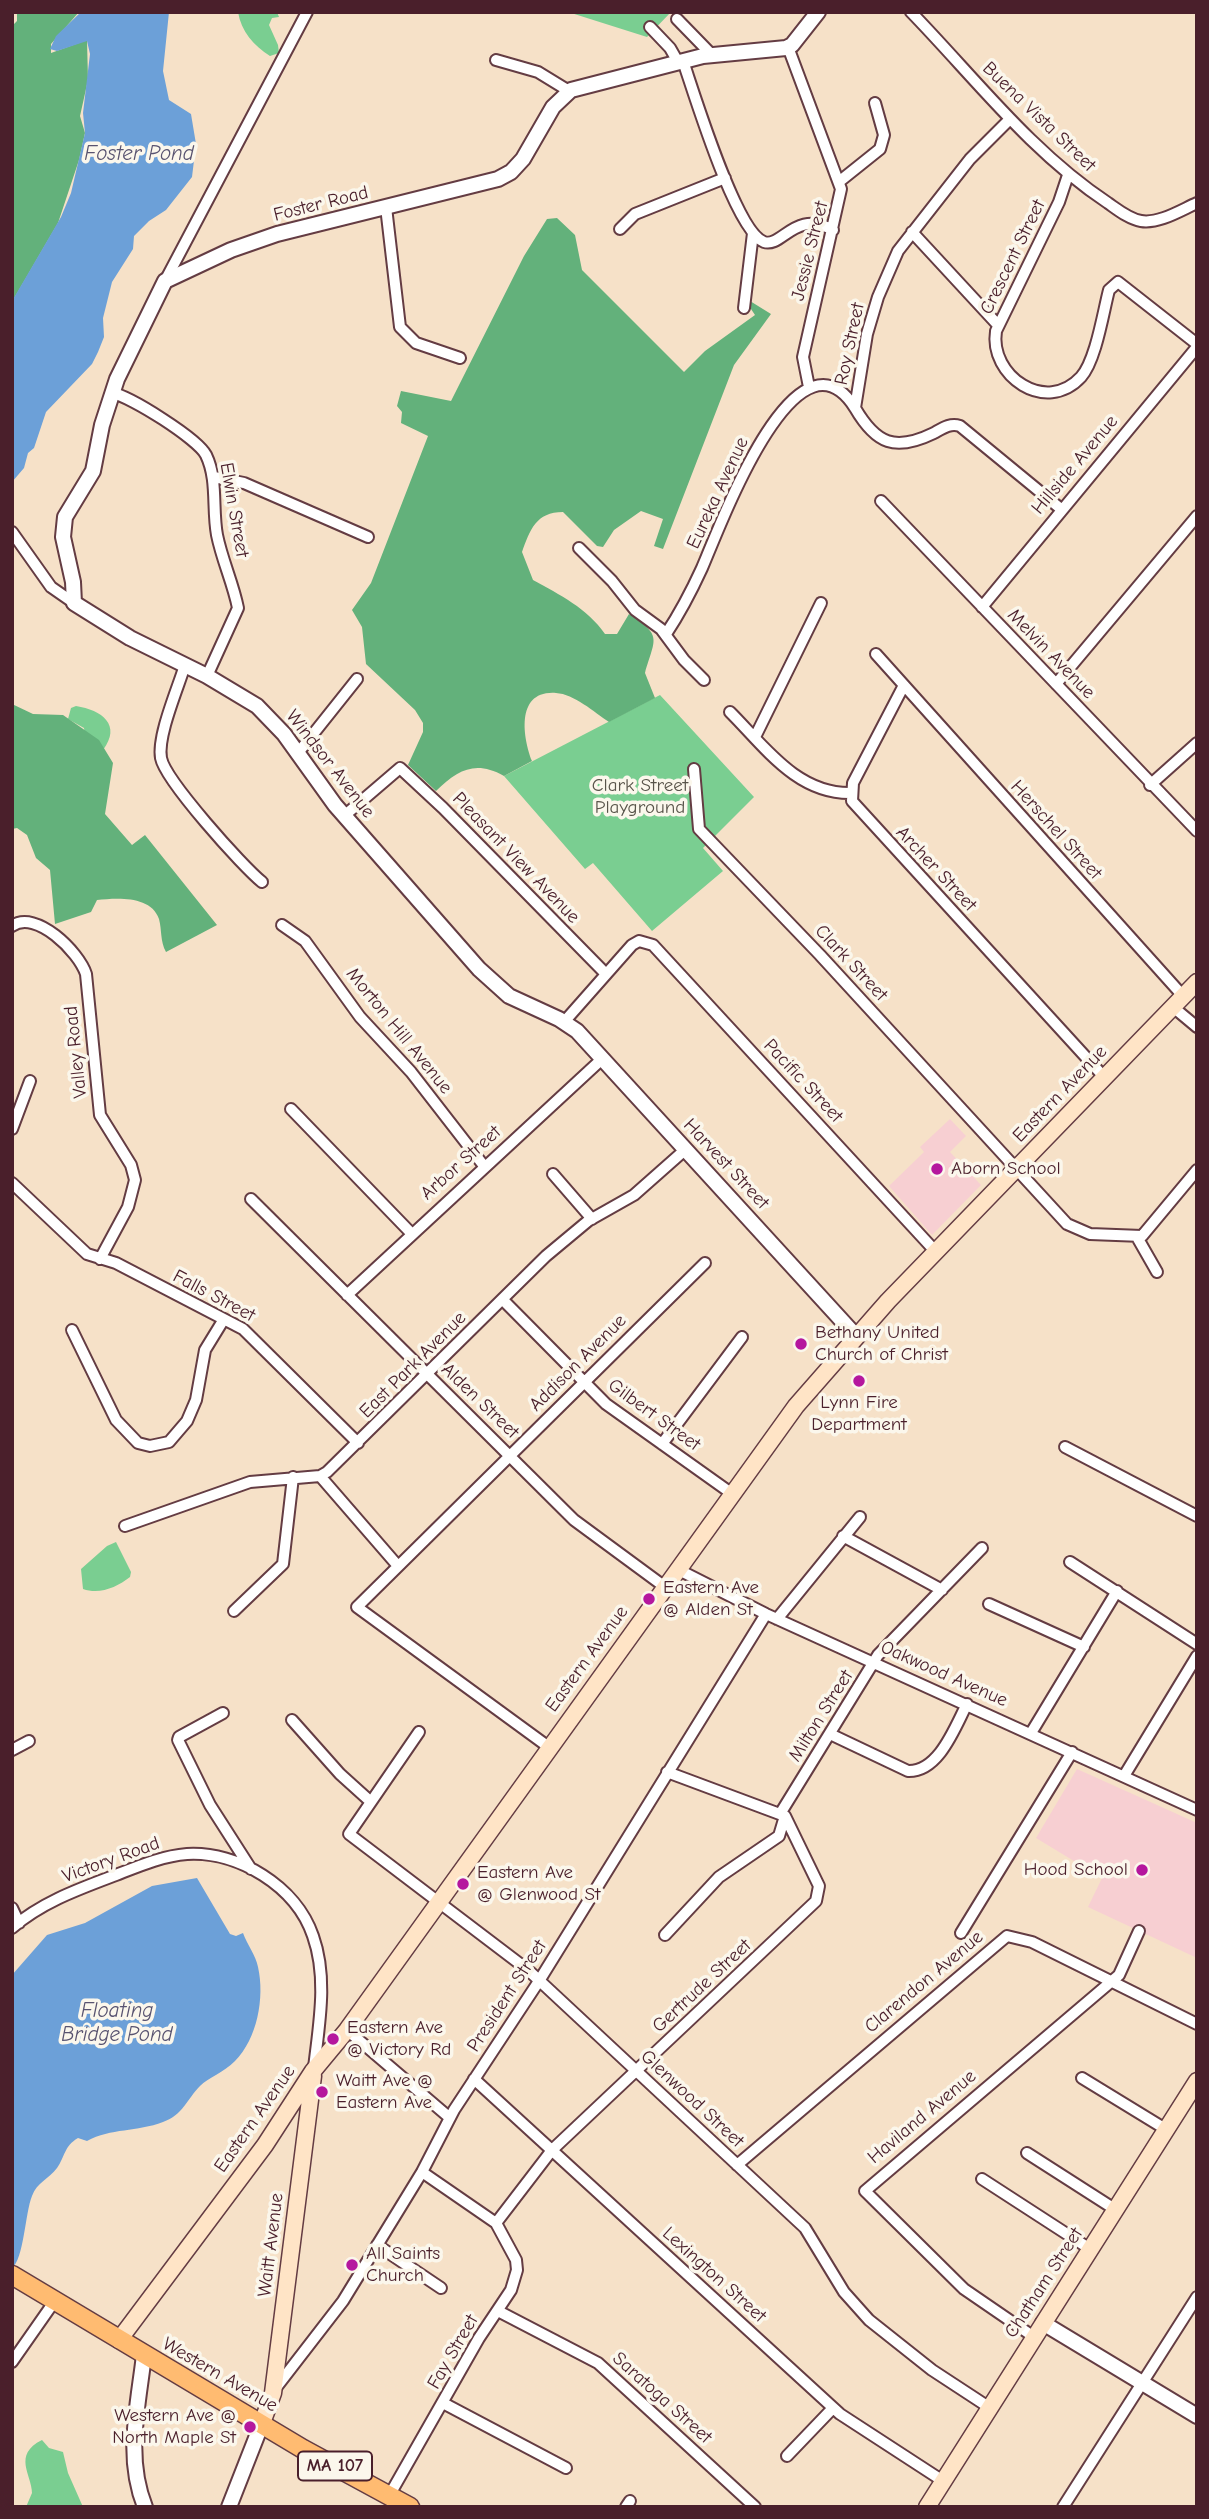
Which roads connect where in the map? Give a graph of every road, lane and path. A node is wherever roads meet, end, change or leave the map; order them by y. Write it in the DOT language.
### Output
graph roads {
  1 [pos="307,12"];
  2 [pos="818,12"];
  3 [pos="911,12"];
  4 [pos="677,19"];
  5 [pos="650,27"];
  6 [pos="788,47"];
  7 [pos="712,55"];
  8 [pos="496,60"];
  9 [pos="680,62"];
  10 [pos="569,91"];
  11 [pos="875,103"];
  12 [pos="1010,118"];
  13 [pos="1068,175"];
  14 [pos="725,178"];
  15 [pos="840,181"];
  16 [pos="1197,203"];
  17 [pos="386,207"];
  18 [pos="620,229"];
  19 [pos="833,230"];
  20 [pos="912,232"];
  21 [pos="753,233"];
  22 [pos="165,281"];
  23 [pos="744,308"];
  24 [pos="998,325"];
  25 [pos="1197,345"];
  26 [pos="460,358"];
  27 [pos="809,387"];
  28 [pos="112,393"];
  29 [pos="855,408"];
  30 [pos="214,477"];
  31 [pos="881,501"];
  32 [pos="1061,509"];
  33 [pos="1197,516"];
  34 [pos="12,532"];
  35 [pos="368,537"];
  36 [pos="579,548"];
  37 [pos="74,603"];
  38 [pos="821,603"];
  39 [pos="982,607"];
  40 [pos="666,634"];
  41 [pos="876,654"];
  42 [pos="185,665"];
  43 [pos="207,676"];
  44 [pos="357,679"];
  45 [pos="704,680"];
  46 [pos="1056,684"];
  47 [pos="904,687"];
  48 [pos="730,712"];
  49 [pos="755,737"];
  50 [pos="1197,743"];
  51 [pos="298,753"];
  52 [pos="694,769"];
  53 [pos="1150,785"];
  54 [pos="851,793"];
  55 [pos="344,816"];
  56 [pos="1197,830"];
  57 [pos="262,882"];
  58 [pos="282,925"];
  59 [pos="12,926"];
  60 [pos="606,974"];
  61 [pos="1197,982"];
  62 [pos="1178,1001"];
  63 [pos="564,1022"];
  64 [pos="1197,1027"];
  65 [pos="602,1059"];
  66 [pos="1104,1078"];
  67 [pos="30,1081"];
  68 [pos="291,1110"];
  69 [pos="12,1129"];
  70 [pos="686,1149"];
  71 [pos="484,1166"];
  72 [pos="1017,1169"];
  73 [pos="553,1174"];
  74 [pos="1196,1174"];
  75 [pos="12,1183"];
  76 [pos="251,1199"];
  77 [pos="592,1219"];
  78 [pos="411,1233"];
  79 [pos="1137,1237"];
  80 [pos="936,1252"];
  81 [pos="100,1259"];
  82 [pos="705,1263"];
  83 [pos="1157,1272"];
  84 [pos="347,1295"];
  85 [pos="503,1300"];
  86 [pos="224,1319"];
  87 [pos="72,1330"];
  88 [pos="856,1336"];
  89 [pos="742,1337"];
  90 [pos="428,1375"];
  91 [pos="583,1382"];
  92 [pos="358,1443"];
  93 [pos="662,1444"];
  94 [pos="1065,1447"];
  95 [pos="511,1455"];
  96 [pos="320,1476"];
  97 [pos="293,1477"];
  98 [pos="731,1493"];
  99 [pos="1197,1516"];
  100 [pos="860,1517"];
  101 [pos="125,1526"];
  102 [pos="844,1536"];
  103 [pos="982,1548"];
  104 [pos="1070,1562"];
  105 [pos="398,1566"];
  106 [pos="677,1569"];
  107 [pos="665,1587"];
  108 [pos="942,1590"];
  109 [pos="1117,1591"];
  110 [pos="989,1604"];
  111 [pos="234,1611"];
  112 [pos="766,1614"];
  113 [pos="777,1619"];
  114 [pos="1197,1644"];
  115 [pos="1084,1647"];
  116 [pos="1197,1656"];
  117 [pos="874,1661"];
  118 [pos="967,1704"];
  119 [pos="223,1713"];
  120 [pos="292,1720"];
  121 [pos="419,1732"];
  122 [pos="1031,1733"];
  123 [pos="830,1734"];
  124 [pos="29,1741"];
  125 [pos="550,1748"];
  126 [pos="12,1750"];
  127 [pos="1072,1752"];
  128 [pos="667,1773"];
  129 [pos="1124,1776"];
  130 [pos="371,1802"];
  131 [pos="1197,1810"];
  132 [pos="783,1815"];
  133 [pos="251,1869"];
  134 [pos="439,1902"];
  135 [pos="12,1908"];
  136 [pos="15,1926"];
  137 [pos="1139,1931"];
  138 [pos="961,1933"];
  139 [pos="665,1935"];
  140 [pos="539,1981"];
  141 [pos="1111,1981"];
  142 [pos="1197,2024"];
  143 [pos="347,2030"];
  144 [pos="313,2071"];
  145 [pos="636,2071"];
  146 [pos="474,2078"];
  147 [pos="1082,2078"];
  148 [pos="1197,2081"];
  149 [pos="450,2118"];
  150 [pos="1167,2130"];
  151 [pos="552,2150"];
  152 [pos="1027,2153"];
  153 [pos="737,2165"];
  154 [pos="422,2172"];
  155 [pos="982,2179"];
  156 [pos="1116,2210"];
  157 [pos="496,2223"];
  158 [pos="377,2245"];
  159 [pos="1090,2249"];
  160 [pos="13,2275"];
  161 [pos="441,2288"];
  162 [pos="1197,2297"];
  163 [pos="54,2301"];
  164 [pos="498,2311"];
  165 [pos="1043,2323"];
  166 [pos="1034,2337"];
  167 [pos="119,2340"];
  168 [pos="144,2355"];
  169 [pos="12,2362"];
  170 [pos="1142,2383"];
  171 [pos="273,2393"];
  172 [pos="443,2403"];
  173 [pos="990,2407"];
  174 [pos="833,2408"];
  175 [pos="1197,2416"];
  176 [pos="262,2423"];
  177 [pos="787,2456"];
  178 [pos="566,2468"];
  179 [pos="943,2481"];
  180 [pos="389,2496"];
  181 [pos="145,2507"];
  182 [pos="229,2507"];
  183 [pos="410,2507"];
  184 [pos="755,2507"];
  185 [pos="927,2507"];
  186 [pos="1063,2507"];
  1 -- 22 [label="street"];
  2 -- 6 [label="street"];
  3 -- 12 [label="street, Buena Vista Street"];
  4 -- 7 [label="street"];
  5 -- 9 [label="street"];
  6 -- 7 [label="street"];
  6 -- 15 [label="street, Jessie Street"];
  7 -- 9 [label="street"];
  8 -- 10 [label="street"];
  9 -- 10 [label="street"];
  9 -- 14 [label="street"];
  10 -- 17 [label="street, Foster Road"];
  11 -- 15 [label="street"];
  12 -- 13 [label="street, Buena Vista Street"];
  12 -- 20 [label="street, Roy Street"];
  13 -- 16 [label="street, Buena Vista Street"];
  13 -- 24 [label="street, Crescent Street"];
  14 -- 18 [label="street"];
  14 -- 21 [label="street"];
  15 -- 19 [label="street, Jessie Street"];
  17 -- 22 [label="street, Foster Road"];
  17 -- 26 [label="street"];
  19 -- 21 [label="street"];
  19 -- 27 [label="street, Jessie Street"];
  20 -- 24 [label="street"];
  20 -- 29 [label="street, Roy Street"];
  21 -- 23 [label="street"];
  22 -- 28 [label="street"];
  24 -- 25 [label="street, Crescent Street"];
  25 -- 32 [label="street, Hillside Avenue"];
  27 -- 29 [label="street"];
  27 -- 40 [label="street, Eureka Avenue"];
  28 -- 30 [label="street, Elwin Street"];
  28 -- 37 [label="street"];
  29 -- 32 [label="street, Roy Street"];
  30 -- 35 [label="street"];
  30 -- 43 [label="street, Elwin Street"];
  31 -- 39 [label="street, Melvin Avenue"];
  32 -- 39 [label="street, Hillside Avenue"];
  33 -- 46 [label="street"];
  34 -- 37 [label="street, Windsor Avenue"];
  36 -- 40 [label="street"];
  37 -- 42 [label="street, Windsor Avenue"];
  38 -- 49 [label="street"];
  39 -- 46 [label="street, Melvin Avenue"];
  40 -- 45 [label="street"];
  41 -- 47 [label="street, Herschel Street"];
  42 -- 43 [label="street, Windsor Avenue"];
  42 -- 57 [label="street"];
  43 -- 51 [label="street, Windsor Avenue"];
  44 -- 51 [label="street"];
  46 -- 53 [label="street, Melvin Avenue"];
  47 -- 54 [label="street"];
  47 -- 62 [label="street, Herschel Street"];
  48 -- 49 [label="street"];
  49 -- 54 [label="street"];
  50 -- 53 [label="street"];
  51 -- 55 [label="street, Windsor Avenue"];
  52 -- 72 [label="street, Clark Street"];
  53 -- 56 [label="street, Melvin Avenue"];
  54 -- 66 [label="street, Archer Street"];
  55 -- 60 [label="street, Pleasant View Avenue"];
  55 -- 63 [label="street, Windsor Avenue"];
  58 -- 71 [label="street, Morton Hill Avenue"];
  59 -- 81 [label="street, Valley Road"];
  60 -- 63 [label="street"];
  60 -- 80 [label="street, Pacific Street"];
  61 -- 62 [label="main road, Eastern Avenue"];
  62 -- 64 [label="street, Herschel Street"];
  62 -- 66 [label="main road, Eastern Avenue"];
  63 -- 65 [label="street, Harvest Street"];
  65 -- 70 [label="street, Harvest Street"];
  65 -- 71 [label="street, Arbor Street"];
  66 -- 72 [label="main road, Eastern Avenue"];
  67 -- 69 [label="street"];
  68 -- 78 [label="street"];
  70 -- 77 [label="street, East Park Avenue"];
  70 -- 88 [label="street, Harvest Street"];
  71 -- 78 [label="street, Arbor Street"];
  72 -- 79 [label="street, Clark Street"];
  72 -- 80 [label="main road, Eastern Avenue"];
  73 -- 77 [label="street"];
  74 -- 79 [label="street"];
  75 -- 81 [label="street, Falls Street"];
  76 -- 84 [label="street, Alden Street"];
  77 -- 85 [label="street, East Park Avenue"];
  78 -- 84 [label="street, Arbor Street"];
  79 -- 83 [label="street"];
  80 -- 88 [label="main road, Eastern Avenue"];
  81 -- 86 [label="street, Falls Street"];
  82 -- 91 [label="street, Addison Avenue"];
  84 -- 90 [label="street, Alden Street"];
  85 -- 90 [label="street, East Park Avenue"];
  85 -- 91 [label="street, Gilbert Street"];
  86 -- 87 [label="street"];
  86 -- 92 [label="street, Falls Street"];
  88 -- 98 [label="main road, Eastern Avenue"];
  89 -- 93 [label="street"];
  90 -- 92 [label="street, East Park Avenue"];
  90 -- 95 [label="street, Alden Street"];
  91 -- 93 [label="street, Gilbert Street"];
  91 -- 95 [label="street, Addison Avenue"];
  92 -- 96 [label="street, East Park Avenue"];
  93 -- 98 [label="street, Gilbert Street"];
  94 -- 99 [label="street"];
  95 -- 105 [label="street, Addison Avenue"];
  95 -- 107 [label="street, Alden Street"];
  96 -- 97 [label="street"];
  96 -- 105 [label="street"];
  97 -- 101 [label="street"];
  97 -- 111 [label="street"];
  98 -- 106 [label="main road, Eastern Avenue"];
  100 -- 102 [label="street"];
  102 -- 108 [label="street"];
  102 -- 113 [label="street"];
  103 -- 108 [label="street, Milton Street"];
  104 -- 109 [label="street"];
  105 -- 125 [label="street, Addison Avenue"];
  106 -- 107 [label="main road, Eastern Avenue"];
  106 -- 112 [label="street, Oakwood Avenue"];
  107 -- 125 [label="main road, Eastern Avenue"];
  108 -- 117 [label="street, Milton Street"];
  109 -- 114 [label="street"];
  109 -- 115 [label="street"];
  110 -- 115 [label="street"];
  112 -- 113 [label="street, Oakwood Avenue"];
  112 -- 128 [label="street, President Street"];
  113 -- 117 [label="street, Oakwood Avenue"];
  115 -- 122 [label="street"];
  116 -- 129 [label="street"];
  117 -- 118 [label="street, Oakwood Avenue"];
  117 -- 123 [label="street, Milton Street"];
  118 -- 122 [label="street, Oakwood Avenue"];
  118 -- 123 [label="street"];
  119 -- 133 [label="street"];
  120 -- 130 [label="street"];
  121 -- 130 [label="street"];
  122 -- 127 [label="street, Oakwood Avenue"];
  123 -- 132 [label="street, Milton Street"];
  124 -- 126 [label="street"];
  125 -- 134 [label="main road, Eastern Avenue"];
  127 -- 129 [label="street, Oakwood Avenue"];
  127 -- 138 [label="street"];
  128 -- 132 [label="street"];
  128 -- 140 [label="street, President Street"];
  129 -- 131 [label="street, Oakwood Avenue"];
  130 -- 134 [label="street, Glenwood Street"];
  132 -- 139 [label="street, Milton Street"];
  132 -- 145 [label="street, Gertrude Street"];
  133 -- 136 [label="street, Victory Road"];
  133 -- 144 [label="street, Victory Road"];
  134 -- 140 [label="street, Glenwood Street"];
  134 -- 143 [label="main road, Eastern Avenue"];
  135 -- 136 [label="street"];
  137 -- 141 [label="street"];
  140 -- 145 [label="street, Glenwood Street"];
  140 -- 146 [label="street, President Street"];
  141 -- 142 [label="street, Clarendon Avenue"];
  141 -- 153 [label="street, Clarendon Avenue"];
  141 -- 166 [label="street, Haviland Avenue"];
  143 -- 144 [label="main road, Eastern Avenue"];
  143 -- 149 [label="street"];
  144 -- 167 [label="main road, Eastern Avenue"];
  144 -- 171 [label="main road, Waitt Avenue"];
  145 -- 151 [label="street, Gertrude Street"];
  145 -- 153 [label="street, Glenwood Street"];
  146 -- 149 [label="street, President Street"];
  146 -- 151 [label="street, Lexington Street"];
  147 -- 150 [label="street"];
  148 -- 150 [label="main road, Chatham Street"];
  149 -- 154 [label="street, President Street"];
  150 -- 156 [label="main road, Chatham Street"];
  151 -- 157 [label="street, Gertrude Street"];
  151 -- 174 [label="street, Lexington Street"];
  152 -- 156 [label="street"];
  153 -- 173 [label="street, Glenwood Street"];
  154 -- 157 [label="street"];
  154 -- 158 [label="street, President Street"];
  155 -- 159 [label="street"];
  156 -- 159 [label="main road, Chatham Street"];
  157 -- 164 [label="street, Fay Street"];
  158 -- 161 [label="street"];
  158 -- 171 [label="street, President Street"];
  159 -- 165 [label="main road, Chatham Street"];
  160 -- 163 [label="main road, Western Avenue / MA 107"];
  162 -- 170 [label="street"];
  163 -- 167 [label="main road, Western Avenue / MA 107"];
  163 -- 169 [label="street"];
  164 -- 172 [label="street, Fay Street"];
  164 -- 184 [label="street, Saratoga Street"];
  165 -- 166 [label="main road, Chatham Street"];
  165 -- 170 [label="street"];
  166 -- 173 [label="main road, Chatham Street"];
  167 -- 168 [label="main road, Western Avenue / MA 107"];
  168 -- 176 [label="main road, Western Avenue / MA 107"];
  168 -- 181 [label="street"];
  170 -- 175 [label="street"];
  170 -- 186 [label="street"];
  171 -- 176 [label="main road, Waitt Avenue"];
  172 -- 178 [label="street"];
  172 -- 180 [label="street, Fay Street"];
  173 -- 179 [label="main road, Chatham Street"];
  174 -- 177 [label="street"];
  174 -- 179 [label="street, Lexington Street"];
  176 -- 180 [label="main road, Western Avenue / MA 107"];
  176 -- 182 [label="street"];
  179 -- 185 [label="main road, Chatham Street"];
  180 -- 183 [label="main road, Western Avenue / MA 107"];
}
